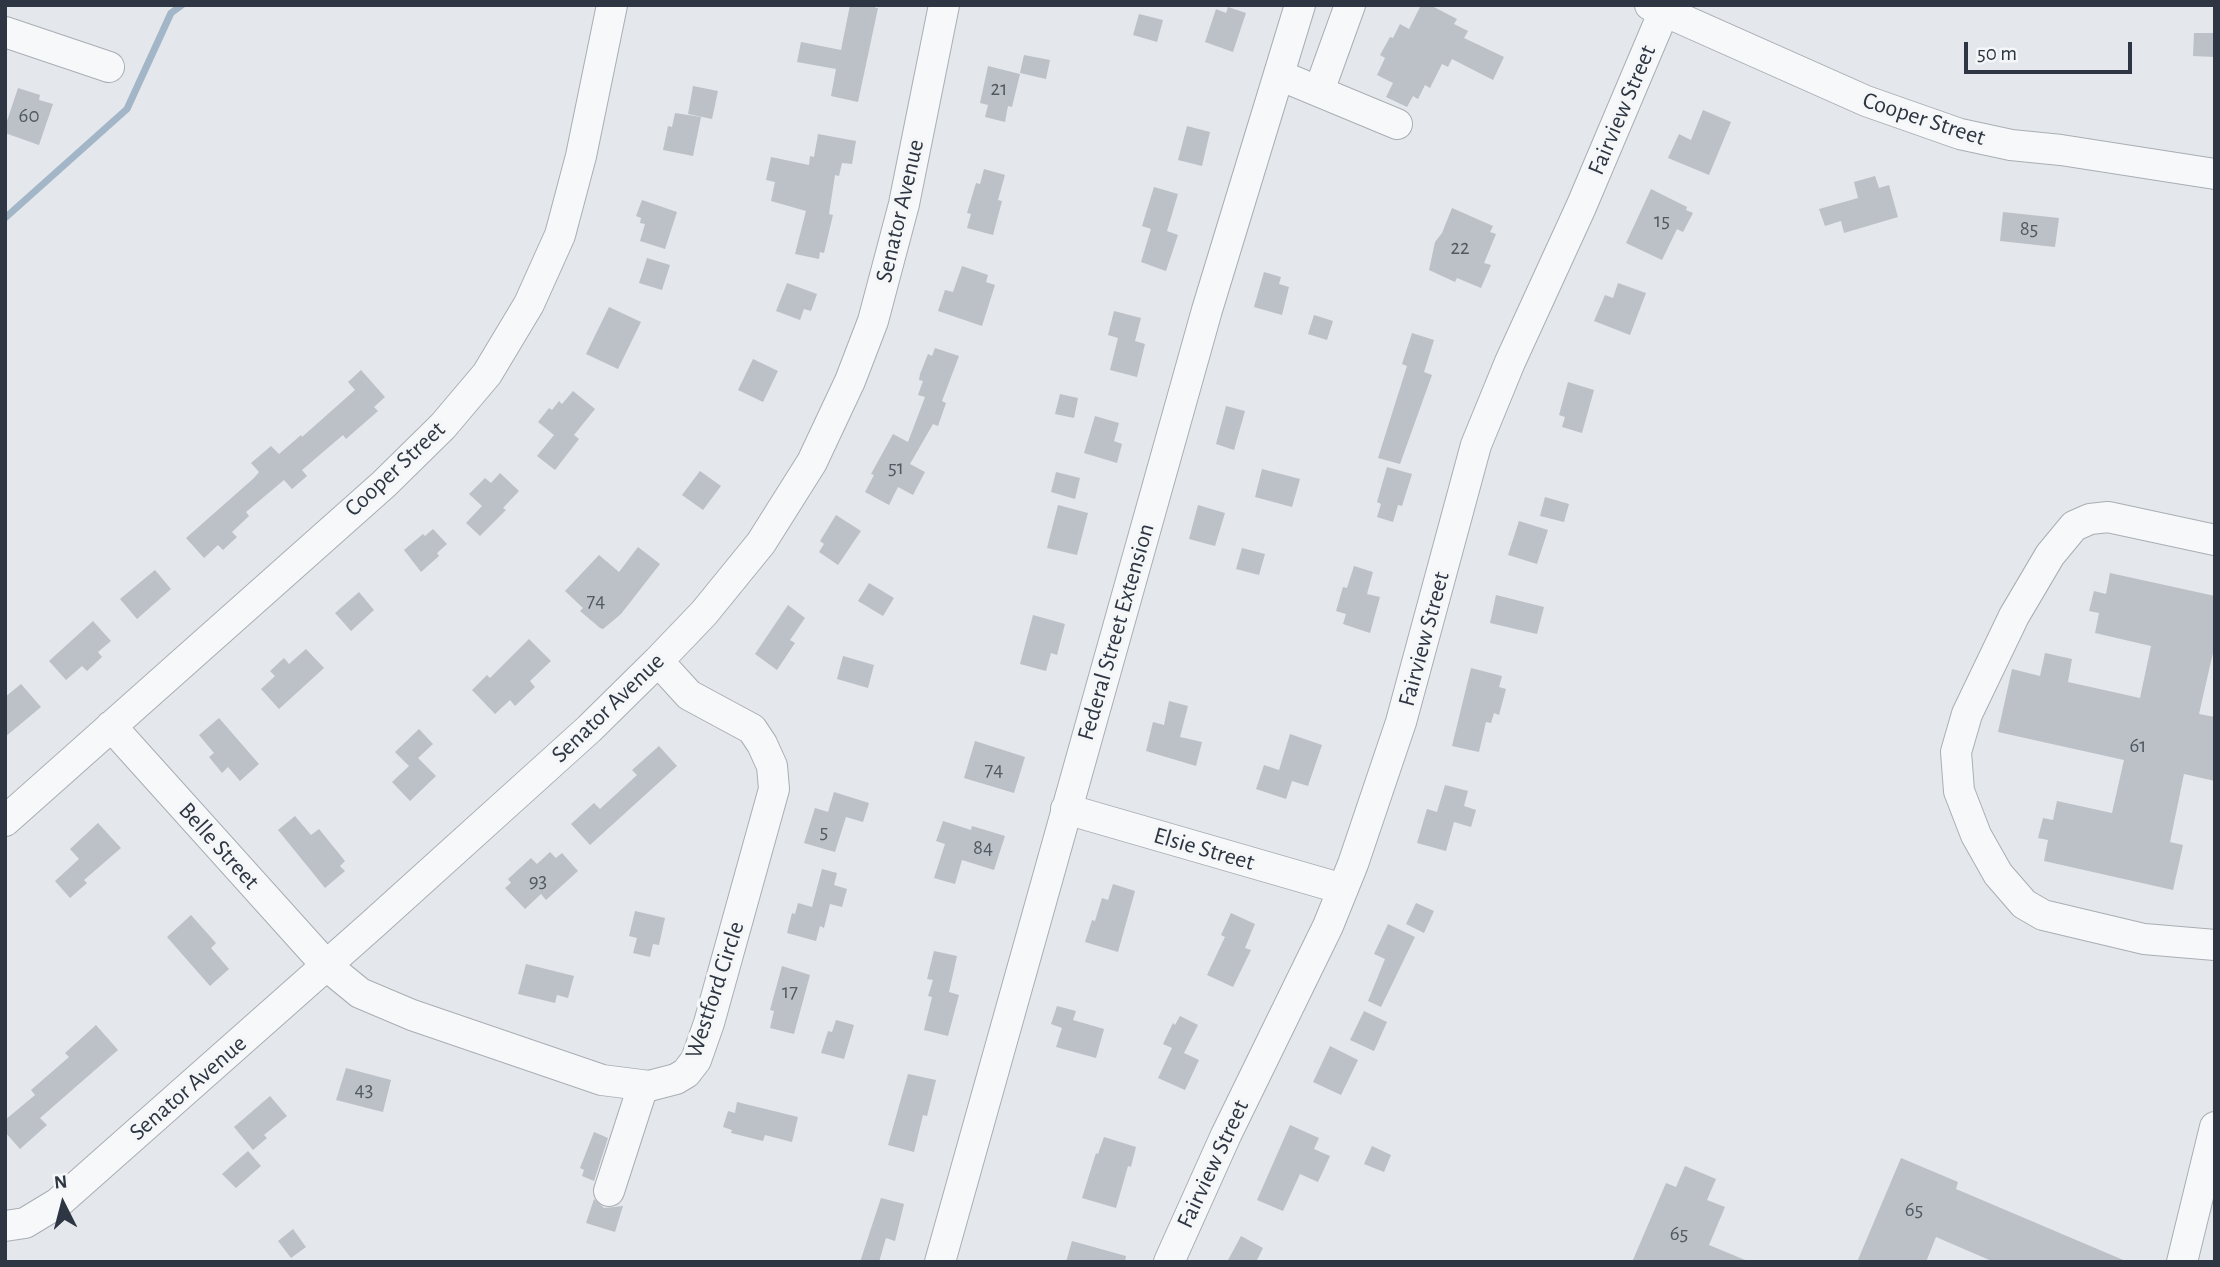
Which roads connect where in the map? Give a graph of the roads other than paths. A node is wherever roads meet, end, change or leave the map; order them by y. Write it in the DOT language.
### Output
graph roads {
  1 [pos="612,5"];
  2 [pos="944,5"];
  3 [pos="1300,5"];
  4 [pos="1350,5"];
  5 [pos="1657,8"];
  6 [pos="5,32"];
  7 [pos="109,67"];
  8 [pos="1279,75"];
  9 [pos="1319,91"];
  10 [pos="1398,124"];
  11 [pos="2215,174"];
  12 [pos="2215,540"];
  13 [pos="659,661"];
  14 [pos="111,726"];
  15 [pos="1066,809"];
  16 [pos="5,821"];
  17 [pos="1343,889"];
  18 [pos="2215,945"];
  19 [pos="327,965"];
  20 [pos="643,1086"];
  21 [pos="2215,1126"];
  22 [pos="609,1191"];
  23 [pos="5,1226"];
  24 [pos="940,1262"];
  25 [pos="1169,1262"];
  26 [pos="2182,1262"];
  1 -- 14 [label="street, Cooper Street"];
  2 -- 13 [label="street, Senator Avenue"];
  3 -- 8 [label="street, Federal Street Extension"];
  4 -- 9 [label="street"];
  5 -- 11 [label="street, Cooper Street"];
  5 -- 17 [label="street, Fairview Street"];
  6 -- 7 [label="street"];
  8 -- 9 [label="street"];
  8 -- 15 [label="street, Federal Street Extension"];
  9 -- 10 [label="street"];
  12 -- 18 [label="street"];
  13 -- 19 [label="street, Senator Avenue"];
  13 -- 20 [label="street, Westford Circle"];
  14 -- 16 [label="street, Cooper Street"];
  14 -- 19 [label="street, Belle Street"];
  15 -- 17 [label="street, Elsie Street"];
  15 -- 24 [label="street, Federal Street Extension"];
  17 -- 25 [label="street, Fairview Street"];
  19 -- 20 [label="street, Westford Circle"];
  19 -- 23 [label="street, Senator Avenue"];
  20 -- 22 [label="street"];
  21 -- 26 [label="street"];
}
